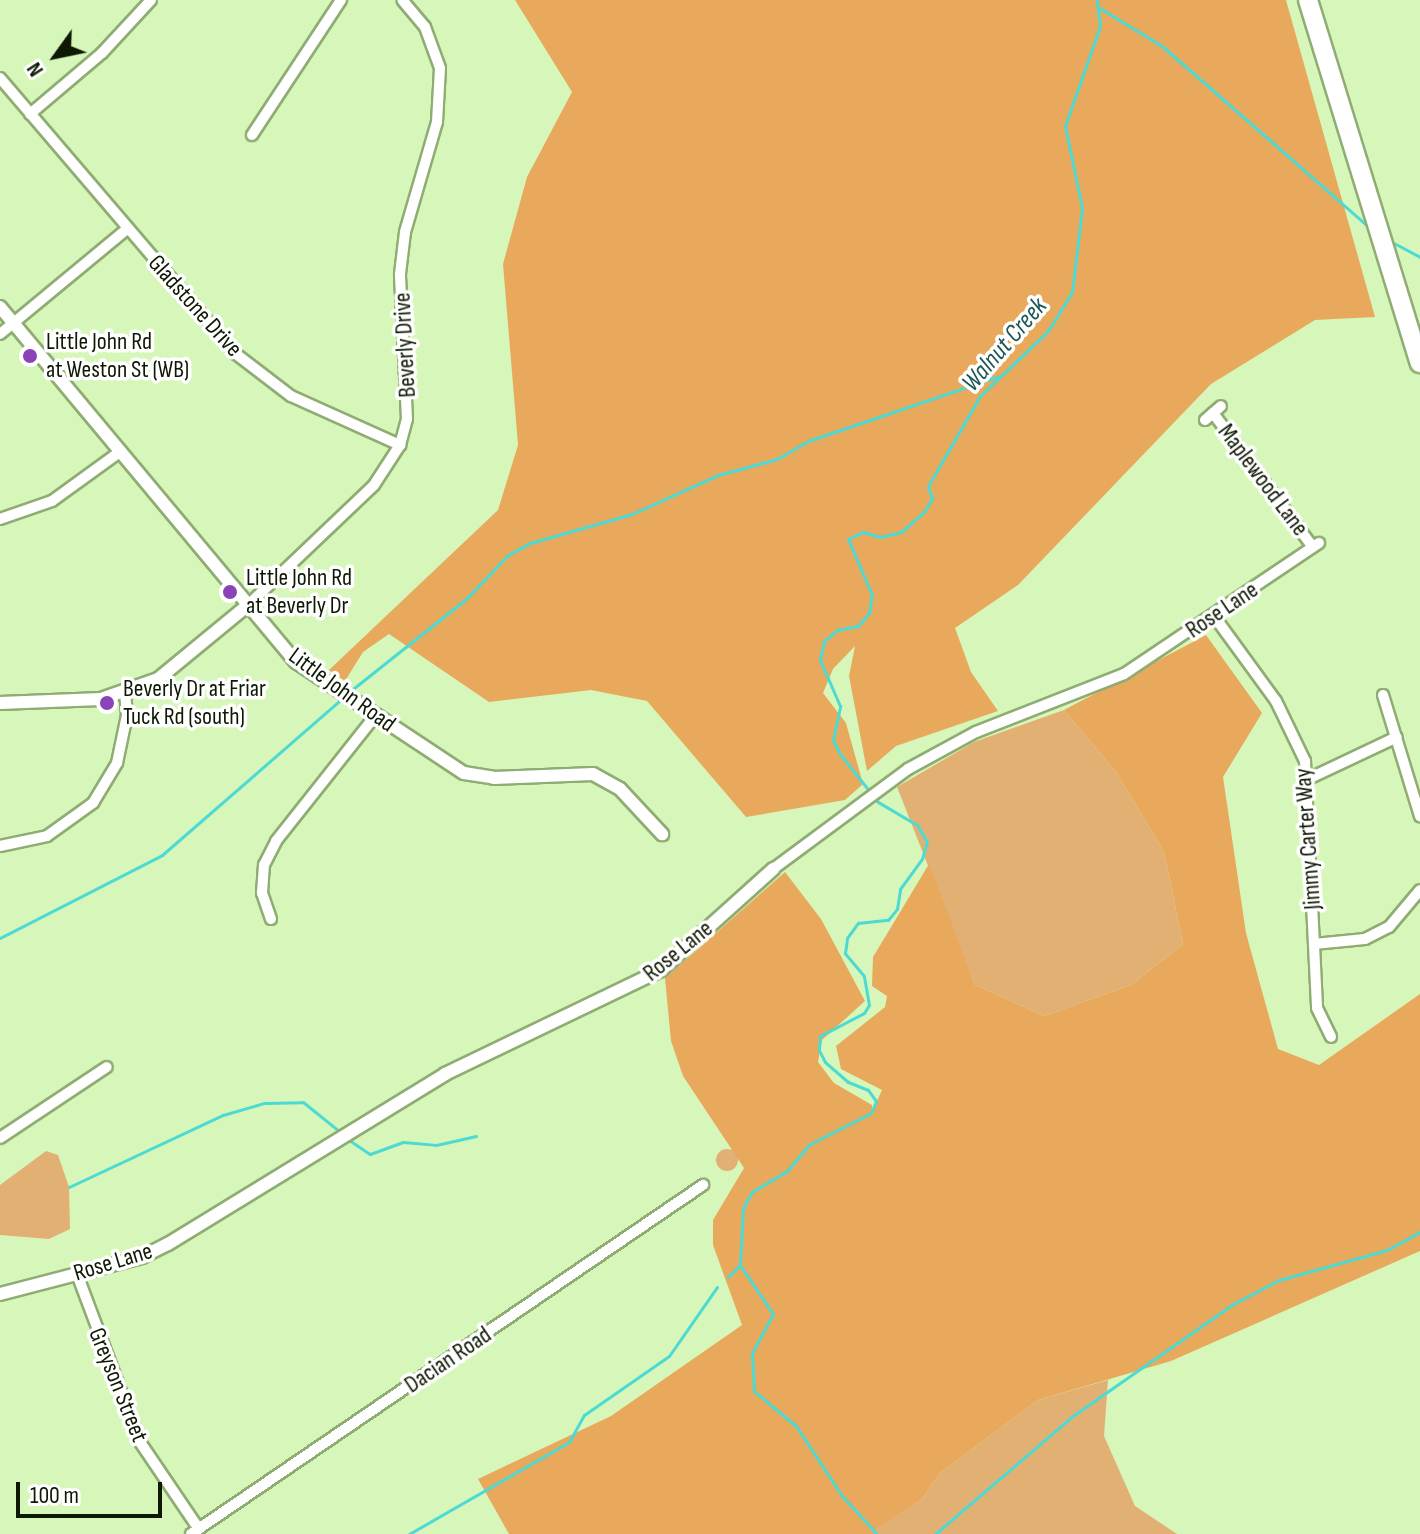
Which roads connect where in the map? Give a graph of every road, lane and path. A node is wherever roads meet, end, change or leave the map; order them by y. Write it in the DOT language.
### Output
graph roads {
  1 [pos="151,0"];
  2 [pos="341,0"];
  3 [pos="402,0"];
  4 [pos="1308,0"];
  5 [pos="0,78"];
  6 [pos="30,114"];
  7 [pos="252,135"];
  8 [pos="127,229"];
  9 [pos="0,307"];
  10 [pos="13,323"];
  11 [pos="0,334"];
  12 [pos="1420,363"];
  13 [pos="1213,413"];
  14 [pos="400,445"];
  15 [pos="121,451"];
  16 [pos="0,519"];
  17 [pos="1316,545"];
  18 [pos="247,606"];
  19 [pos="1214,616"];
  20 [pos="125,692"];
  21 [pos="1383,695"];
  22 [pos="0,703"];
  23 [pos="375,716"];
  24 [pos="1397,737"];
  25 [pos="1308,779"];
  26 [pos="1420,816"];
  27 [pos="662,834"];
  28 [pos="0,846"];
  29 [pos="773,869"];
  30 [pos="1420,890"];
  31 [pos="271,919"];
  32 [pos="1314,944"];
  33 [pos="1331,1037"];
  34 [pos="107,1067"];
  35 [pos="0,1138"];
  36 [pos="703,1185"];
  37 [pos="77,1274"];
  38 [pos="0,1294"];
  39 [pos="195,1531"];
  1 -- 6 [label="street"];
  2 -- 7 [label="street"];
  3 -- 14 [label="street, Beverly Drive"];
  4 -- 12 [label="highway"];
  5 -- 6 [label="street, Gladstone Drive"];
  6 -- 8 [label="street, Gladstone Drive"];
  8 -- 10 [label="street"];
  8 -- 14 [label="street, Gladstone Drive"];
  9 -- 10 [label="street, Little John Road"];
  10 -- 11 [label="street"];
  10 -- 15 [label="street, Little John Road"];
  13 -- 17 [label="street, Maplewood Lane"];
  14 -- 18 [label="street, Beverly Drive"];
  15 -- 16 [label="street"];
  15 -- 18 [label="street, Little John Road"];
  17 -- 19 [label="street, Rose Lane"];
  18 -- 20 [label="street, Beverly Drive"];
  18 -- 23 [label="street, Little John Road"];
  19 -- 25 [label="street, Jimmy Carter Way"];
  19 -- 29 [label="street, Rose Lane"];
  20 -- 22 [label="street, Beverly Drive"];
  20 -- 28 [label="street"];
  21 -- 24 [label="street"];
  23 -- 27 [label="street, Little John Road"];
  23 -- 31 [label="street"];
  24 -- 25 [label="street"];
  24 -- 26 [label="street"];
  25 -- 32 [label="street, Jimmy Carter Way"];
  29 -- 37 [label="street, Rose Lane"];
  30 -- 32 [label="street"];
  32 -- 33 [label="street, Jimmy Carter Way"];
  34 -- 35 [label="street"];
  36 -- 39 [label="street, Dacian Road"];
  37 -- 38 [label="street, Rose Lane"];
  37 -- 39 [label="street, Greyson Street"];
}
